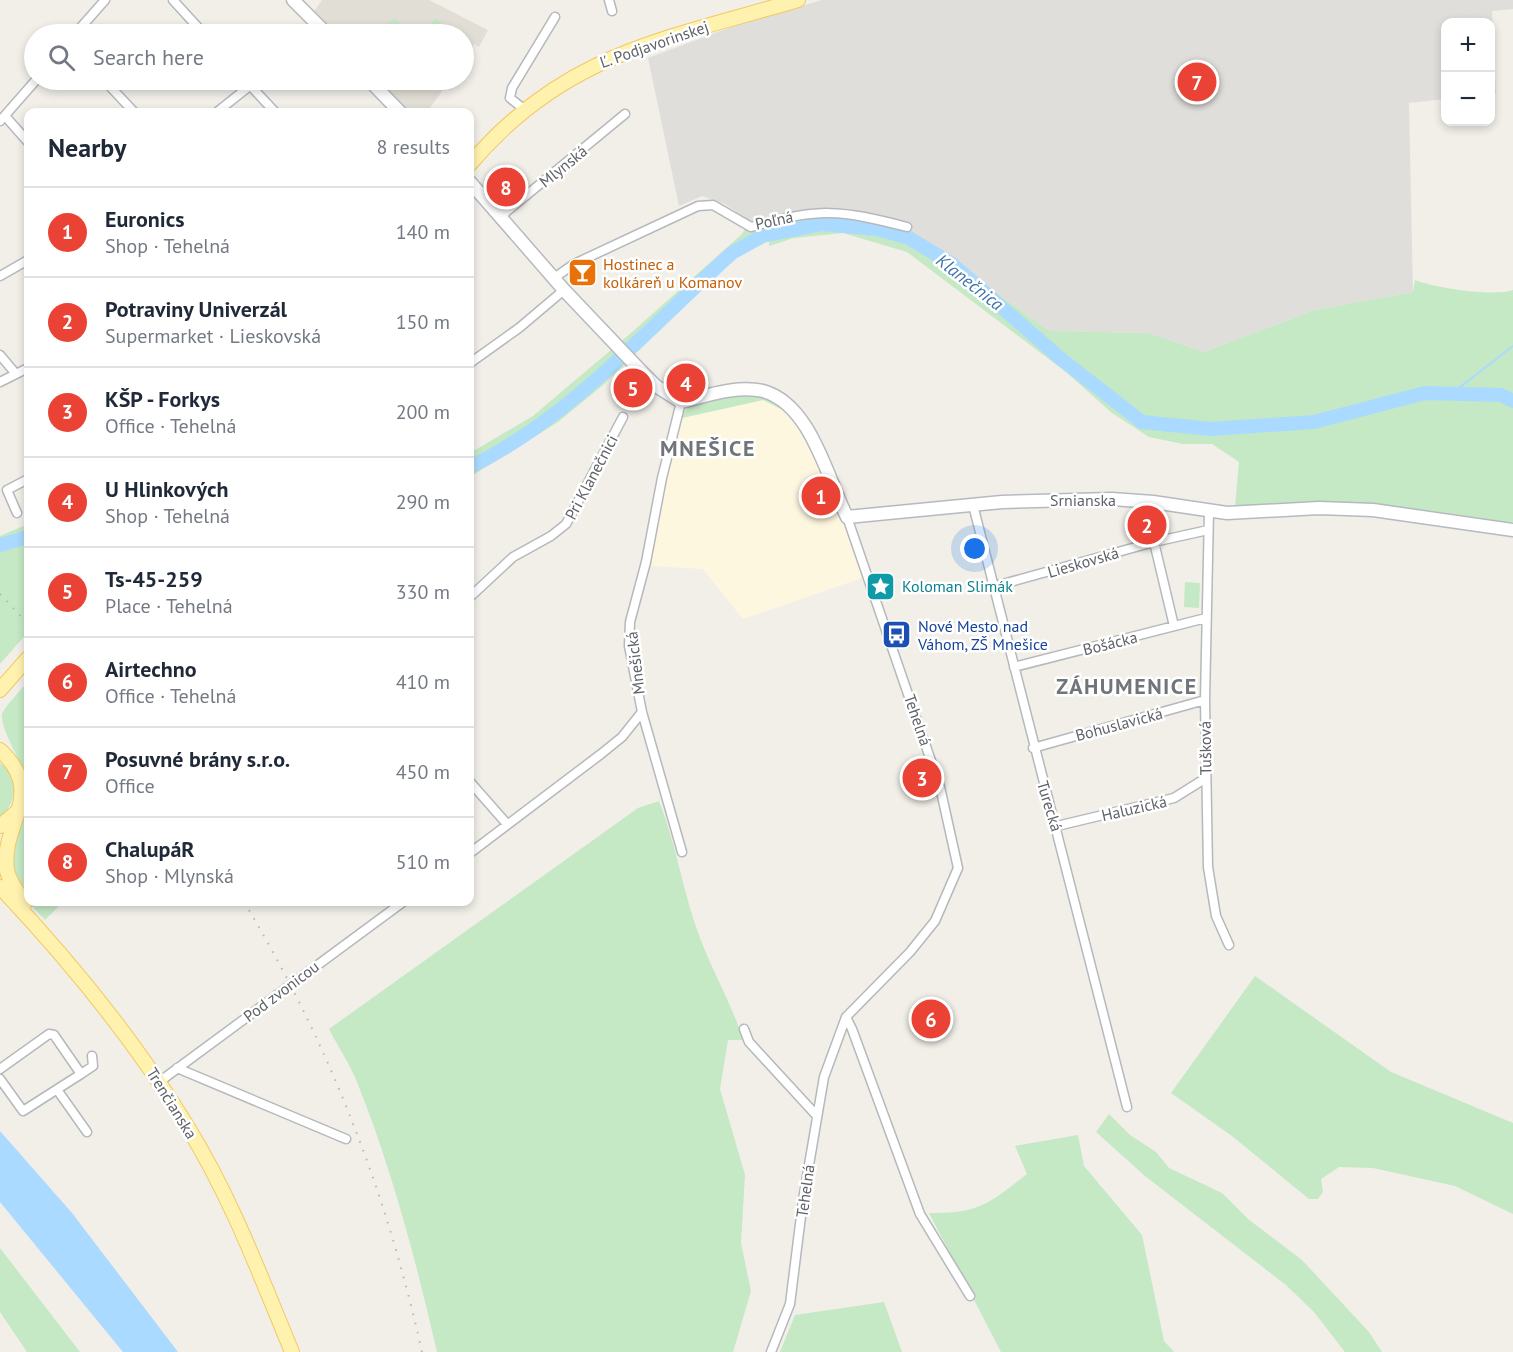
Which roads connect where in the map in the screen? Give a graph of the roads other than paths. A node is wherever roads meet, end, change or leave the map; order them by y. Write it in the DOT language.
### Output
graph roads {
  1 [pos="105,0"];
  2 [pos="173,0"];
  3 [pos="293,0"];
  4 [pos="609,0"];
  5 [pos="798,0"];
  6 [pos="612,11"];
  7 [pos="555,17"];
  8 [pos="84,24"];
  9 [pos="195,24"];
  10 [pos="317,24"];
  11 [pos="27,90"];
  12 [pos="113,90"];
  13 [pos="241,90"];
  14 [pos="258,90"];
  15 [pos="379,90"];
  16 [pos="130,108"];
  17 [pos="221,108"];
  18 [pos="272,108"];
  19 [pos="396,108"];
  20 [pos="525,110"];
  21 [pos="625,114"];
  22 [pos="2,119"];
  23 [pos="24,138"];
  24 [pos="474,160"];
  25 [pos="474,187"];
  26 [pos="500,217"];
  27 [pos="907,227"];
  28 [pos="24,262"];
  29 [pos="0,276"];
  30 [pos="554,278"];
  31 [pos="564,290"];
  32 [pos="0,355"];
  33 [pos="474,360"];
  34 [pos="24,370"];
  35 [pos="16,374"];
  36 [pos="0,381"];
  37 [pos="681,402"];
  38 [pos="622,417"];
  39 [pos="24,481"];
  40 [pos="3,491"];
  41 [pos="973,505"];
  42 [pos="1209,511"];
  43 [pos="17,513"];
  44 [pos="847,517"];
  45 [pos="1513,530"];
  46 [pos="1208,531"];
  47 [pos="1154,542"];
  48 [pos="993,588"];
  49 [pos="474,593"];
  50 [pos="1206,618"];
  51 [pos="1174,626"];
  52 [pos="24,663"];
  53 [pos="1014,667"];
  54 [pos="0,690"];
  55 [pos="1205,700"];
  56 [pos="642,712"];
  57 [pos="1033,748"];
  58 [pos="2,751"];
  59 [pos="1206,777"];
  60 [pos="474,789"];
  61 [pos="18,811"];
  62 [pos="507,824"];
  63 [pos="0,826"];
  64 [pos="1057,826"];
  65 [pos="474,850"];
  66 [pos="682,852"];
  67 [pos="0,887"];
  68 [pos="24,902"];
  69 [pos="26,906"];
  70 [pos="398,906"];
  71 [pos="31,919"];
  72 [pos="1229,945"];
  73 [pos="846,1017"];
  74 [pos="744,1029"];
  75 [pos="92,1056"];
  76 [pos="177,1068"];
  77 [pos="0,1069"];
  78 [pos="81,1074"];
  79 [pos="0,1078"];
  80 [pos="159,1082"];
  81 [pos="58,1090"];
  82 [pos="1127,1107"];
  83 [pos="817,1116"];
  84 [pos="87,1132"];
  85 [pos="346,1139"];
  86 [pos="970,1296"];
  87 [pos="292,1352"];
  88 [pos="771,1352"];
  1 -- 8 [label="street"];
  2 -- 9 [label="street"];
  3 -- 10 [label="street"];
  4 -- 6 [label="street"];
  5 -- 20 [label="main road, Ľ. Podjavorinskej"];
  7 -- 20 [label="street"];
  11 -- 22 [label="street"];
  12 -- 16 [label="street"];
  13 -- 17 [label="street"];
  14 -- 18 [label="street"];
  15 -- 19 [label="street"];
  20 -- 24 [label="main road, Ľ. Podjavorinskej"];
  21 -- 26 [label="street, Mlynská"];
  22 -- 23 [label="street"];
  25 -- 26 [label="street"];
  26 -- 30 [label="street"];
  27 -- 30 [label="street, Poľná"];
  28 -- 29 [label="street"];
  30 -- 31 [label="street"];
  31 -- 33 [label="street"];
  31 -- 37 [label="street"];
  32 -- 35 [label="street"];
  34 -- 35 [label="street"];
  35 -- 36 [label="street"];
  37 -- 44 [label="street, Tehelná"];
  37 -- 56 [label="street, Mnešická"];
  38 -- 49 [label="street, Pri Klanečnici"];
  39 -- 40 [label="street"];
  40 -- 43 [label="street"];
  41 -- 42 [label="street, Srnianska"];
  41 -- 44 [label="street, Srnianska"];
  41 -- 48 [label="street, Turecká"];
  42 -- 45 [label="street, Srnianska"];
  42 -- 46 [label="street, Tušková"];
  44 -- 73 [label="street, Tehelná"];
  46 -- 47 [label="street, Lieskovská"];
  46 -- 50 [label="street, Tušková"];
  47 -- 48 [label="street, Lieskovská"];
  47 -- 51 [label="street"];
  48 -- 53 [label="street, Turecká"];
  50 -- 51 [label="street, Bošácka"];
  50 -- 55 [label="street, Tušková"];
  51 -- 53 [label="street, Bošácka"];
  52 -- 54 [label="main road"];
  53 -- 57 [label="street, Turecká"];
  55 -- 57 [label="street, Bohuslavická"];
  55 -- 59 [label="street, Tušková"];
  56 -- 62 [label="street"];
  56 -- 66 [label="street, Mnešická"];
  57 -- 64 [label="street, Turecká"];
  58 -- 61 [label="main road"];
  59 -- 64 [label="street, Haluzická"];
  59 -- 72 [label="street, Tušková"];
  60 -- 62 [label="street"];
  61 -- 63 [label="main road"];
  61 -- 68 [label="main road"];
  62 -- 65 [label="street"];
  64 -- 82 [label="street, Turecká"];
  67 -- 71 [label="main road, Trenčianska"];
  69 -- 71 [label="main road"];
  70 -- 76 [label="street, Pod zvonicou"];
  71 -- 80 [label="main road, Trenčianska"];
  73 -- 83 [label="street, Tehelná"];
  73 -- 86 [label="street"];
  74 -- 83 [label="street"];
  75 -- 78 [label="street"];
  76 -- 80 [label="street, Pod zvonicou"];
  76 -- 85 [label="street"];
  77 -- 78 [label="street"];
  78 -- 81 [label="street"];
  79 -- 81 [label="street"];
  80 -- 87 [label="main road, Trenčianska"];
  81 -- 84 [label="street"];
  83 -- 88 [label="street, Tehelná"];
}
